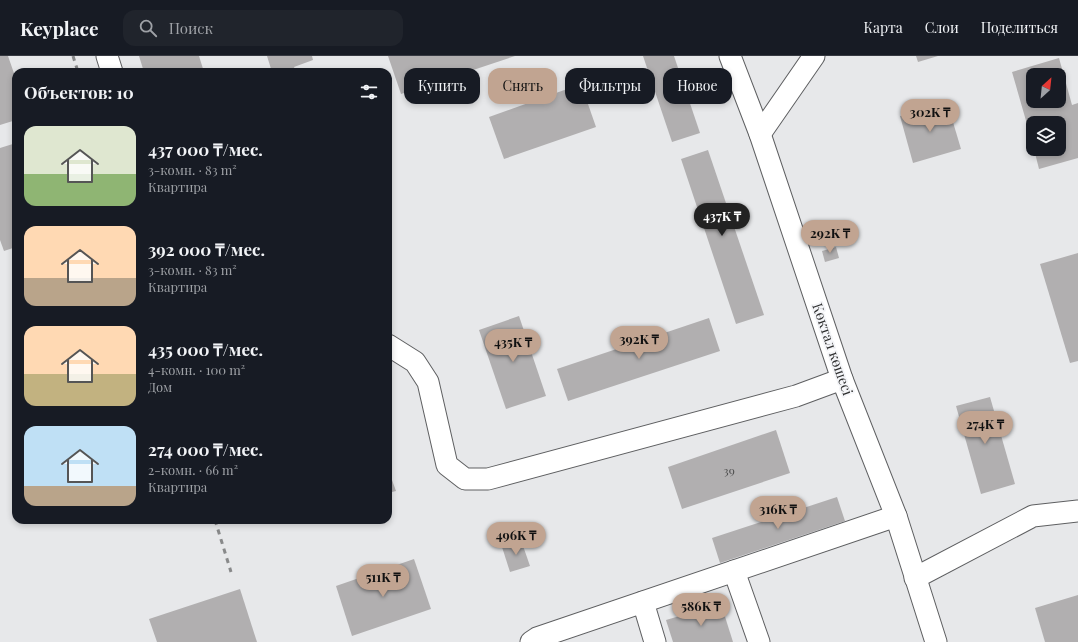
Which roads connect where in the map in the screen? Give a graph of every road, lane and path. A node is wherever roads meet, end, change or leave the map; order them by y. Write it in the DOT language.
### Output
graph roads {
  1 [pos="106,56"];
  2 [pos="730,56"];
  3 [pos="814,56"];
  4 [pos="110,68"];
  5 [pos="760,134"];
  6 [pos="392,348"];
  7 [pos="842,378"];
  8 [pos="1078,511"];
  9 [pos="896,516"];
  10 [pos="734,572"];
  11 [pos="915,578"];
  12 [pos="643,602"];
  13 [pos="932,640"];
  14 [pos="531,642"];
  15 [pos="655,642"];
  16 [pos="759,642"];
  1 -- 4 [label="lane"];
  2 -- 5 [label="lane, Көктал көшесі"];
  3 -- 5 [label="lane"];
  5 -- 7 [label="lane, Көктал көшесі"];
  6 -- 7 [label="lane"];
  7 -- 9 [label="lane, Көктал көшесі"];
  8 -- 11 [label="lane"];
  9 -- 10 [label="lane"];
  9 -- 11 [label="lane, Көктал көшесі"];
  10 -- 12 [label="lane"];
  10 -- 16 [label="lane"];
  11 -- 13 [label="lane, Көктал көшесі"];
  12 -- 14 [label="lane"];
  12 -- 15 [label="lane"];
}
